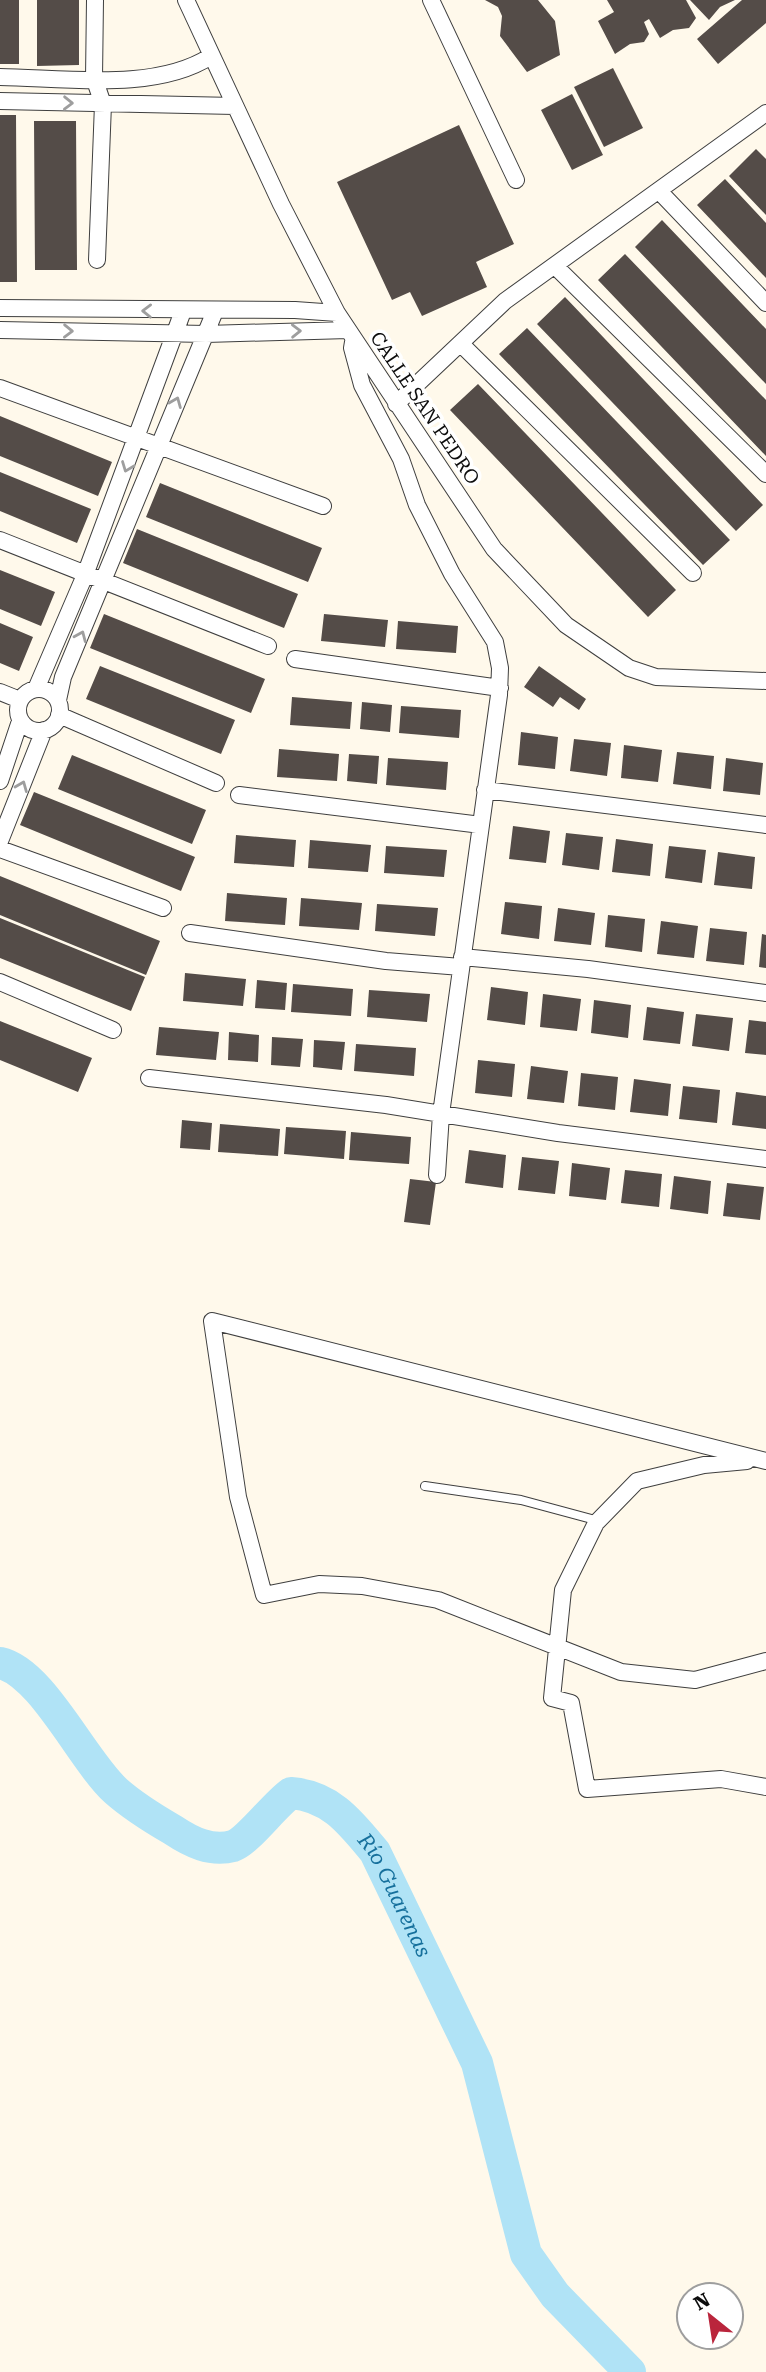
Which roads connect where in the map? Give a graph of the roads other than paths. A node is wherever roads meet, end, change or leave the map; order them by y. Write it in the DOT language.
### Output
graph roads {
  1 [pos="95,0"];
  2 [pos="186,0"];
  3 [pos="431,0"];
  4 [pos="211,56"];
  5 [pos="0,77"];
  6 [pos="94,78"];
  7 [pos="0,101"];
  8 [pos="103,104"];
  9 [pos="235,106"];
  10 [pos="763,120"];
  11 [pos="516,180"];
  12 [pos="659,191"];
  13 [pos="97,260"];
  14 [pos="555,266"];
  15 [pos="766,303"];
  16 [pos="0,308"];
  17 [pos="183,311"];
  18 [pos="215,311"];
  19 [pos="337,313"];
  20 [pos="0,330"];
  21 [pos="174,333"];
  22 [pos="206,334"];
  23 [pos="351,335"];
  24 [pos="461,344"];
  25 [pos="0,388"];
  26 [pos="396,404"];
  27 [pos="139,437"];
  28 [pos="159,444"];
  29 [pos="766,474"];
  30 [pos="323,506"];
  31 [pos="0,540"];
  32 [pos="693,573"];
  33 [pos="85,575"];
  34 [pos="104,582"];
  35 [pos="268,646"];
  36 [pos="295,659"];
  37 [pos="766,681"];
  38 [pos="500,688"];
  39 [pos="36,689"];
  40 [pos="0,692"];
  41 [pos="20,700"];
  42 [pos="58,707"];
  43 [pos="20,721"];
  44 [pos="44,730"];
  45 [pos="0,781"];
  46 [pos="215,783"];
  47 [pos="485,790"];
  48 [pos="239,795"];
  49 [pos="481,825"];
  50 [pos="766,825"];
  51 [pos="0,841"];
  52 [pos="0,849"];
  53 [pos="163,908"];
  54 [pos="190,933"];
  55 [pos="462,962"];
  56 [pos="0,982"];
  57 [pos="766,993"];
  58 [pos="113,1030"];
  59 [pos="149,1077"];
  60 [pos="441,1114"];
  61 [pos="766,1159"];
  62 [pos="437,1175"];
  63 [pos="763,1460"];
  64 [pos="425,1486"];
  65 [pos="598,1521"];
  66 [pos="556,1648"];
  67 [pos="766,1661"];
  68 [pos="766,1787"];
  1 -- 6 [label="street"];
  2 -- 4 [label="street, CALLE SAN PEDRO"];
  3 -- 11 [label="street"];
  4 -- 6 [label="street"];
  4 -- 9 [label="street, CALLE SAN PEDRO"];
  5 -- 6 [label="street"];
  6 -- 8 [label="street"];
  7 -- 8 [label="street, one-way"];
  8 -- 9 [label="street"];
  8 -- 13 [label="street"];
  9 -- 19 [label="street, CALLE SAN PEDRO"];
  10 -- 12 [label="street"];
  12 -- 14 [label="street"];
  12 -- 15 [label="street"];
  14 -- 24 [label="street"];
  14 -- 29 [label="street"];
  17 -- 16 [label="street, one-way"];
  17 -- 18 [label="street"];
  17 -- 21 [label="street"];
  18 -- 19 [label="street"];
  18 -- 22 [label="street"];
  19 -- 23 [label="street, CALLE SAN PEDRO"];
  20 -- 21 [label="street, one-way"];
  21 -- 22 [label="street"];
  21 -- 27 [label="street"];
  22 -- 23 [label="street, one-way"];
  28 -- 22 [label="street, one-way"];
  23 -- 26 [label="street, CALLE SAN PEDRO"];
  23 -- 38 [label="street"];
  24 -- 26 [label="street"];
  24 -- 32 [label="street"];
  25 -- 27 [label="street"];
  26 -- 37 [label="street, CALLE SAN PEDRO"];
  27 -- 28 [label="street"];
  27 -- 33 [label="street, one-way"];
  28 -- 30 [label="street"];
  28 -- 34 [label="street"];
  31 -- 33 [label="street"];
  33 -- 34 [label="street"];
  33 -- 39 [label="street"];
  34 -- 35 [label="street"];
  42 -- 34 [label="street, one-way"];
  36 -- 38 [label="street"];
  38 -- 47 [label="street"];
  39 -- 41 [label="street"];
  39 -- 42 [label="street"];
  40 -- 41 [label="street"];
  41 -- 43 [label="street"];
  42 -- 44 [label="street"];
  42 -- 46 [label="street"];
  43 -- 44 [label="street"];
  43 -- 45 [label="street"];
  51 -- 44 [label="street, one-way"];
  47 -- 49 [label="street"];
  47 -- 50 [label="street"];
  48 -- 49 [label="street"];
  49 -- 55 [label="street"];
  52 -- 53 [label="street"];
  54 -- 55 [label="street"];
  55 -- 57 [label="street"];
  55 -- 60 [label="street"];
  56 -- 58 [label="street"];
  59 -- 60 [label="street"];
  60 -- 61 [label="street"];
  60 -- 62 [label="street"];
  63 -- 65 [label="street"];
  63 -- 66 [label="street"];
  64 -- 65 [label="lane"];
  65 -- 66 [label="street"];
  66 -- 67 [label="street"];
  66 -- 68 [label="street"];
}
